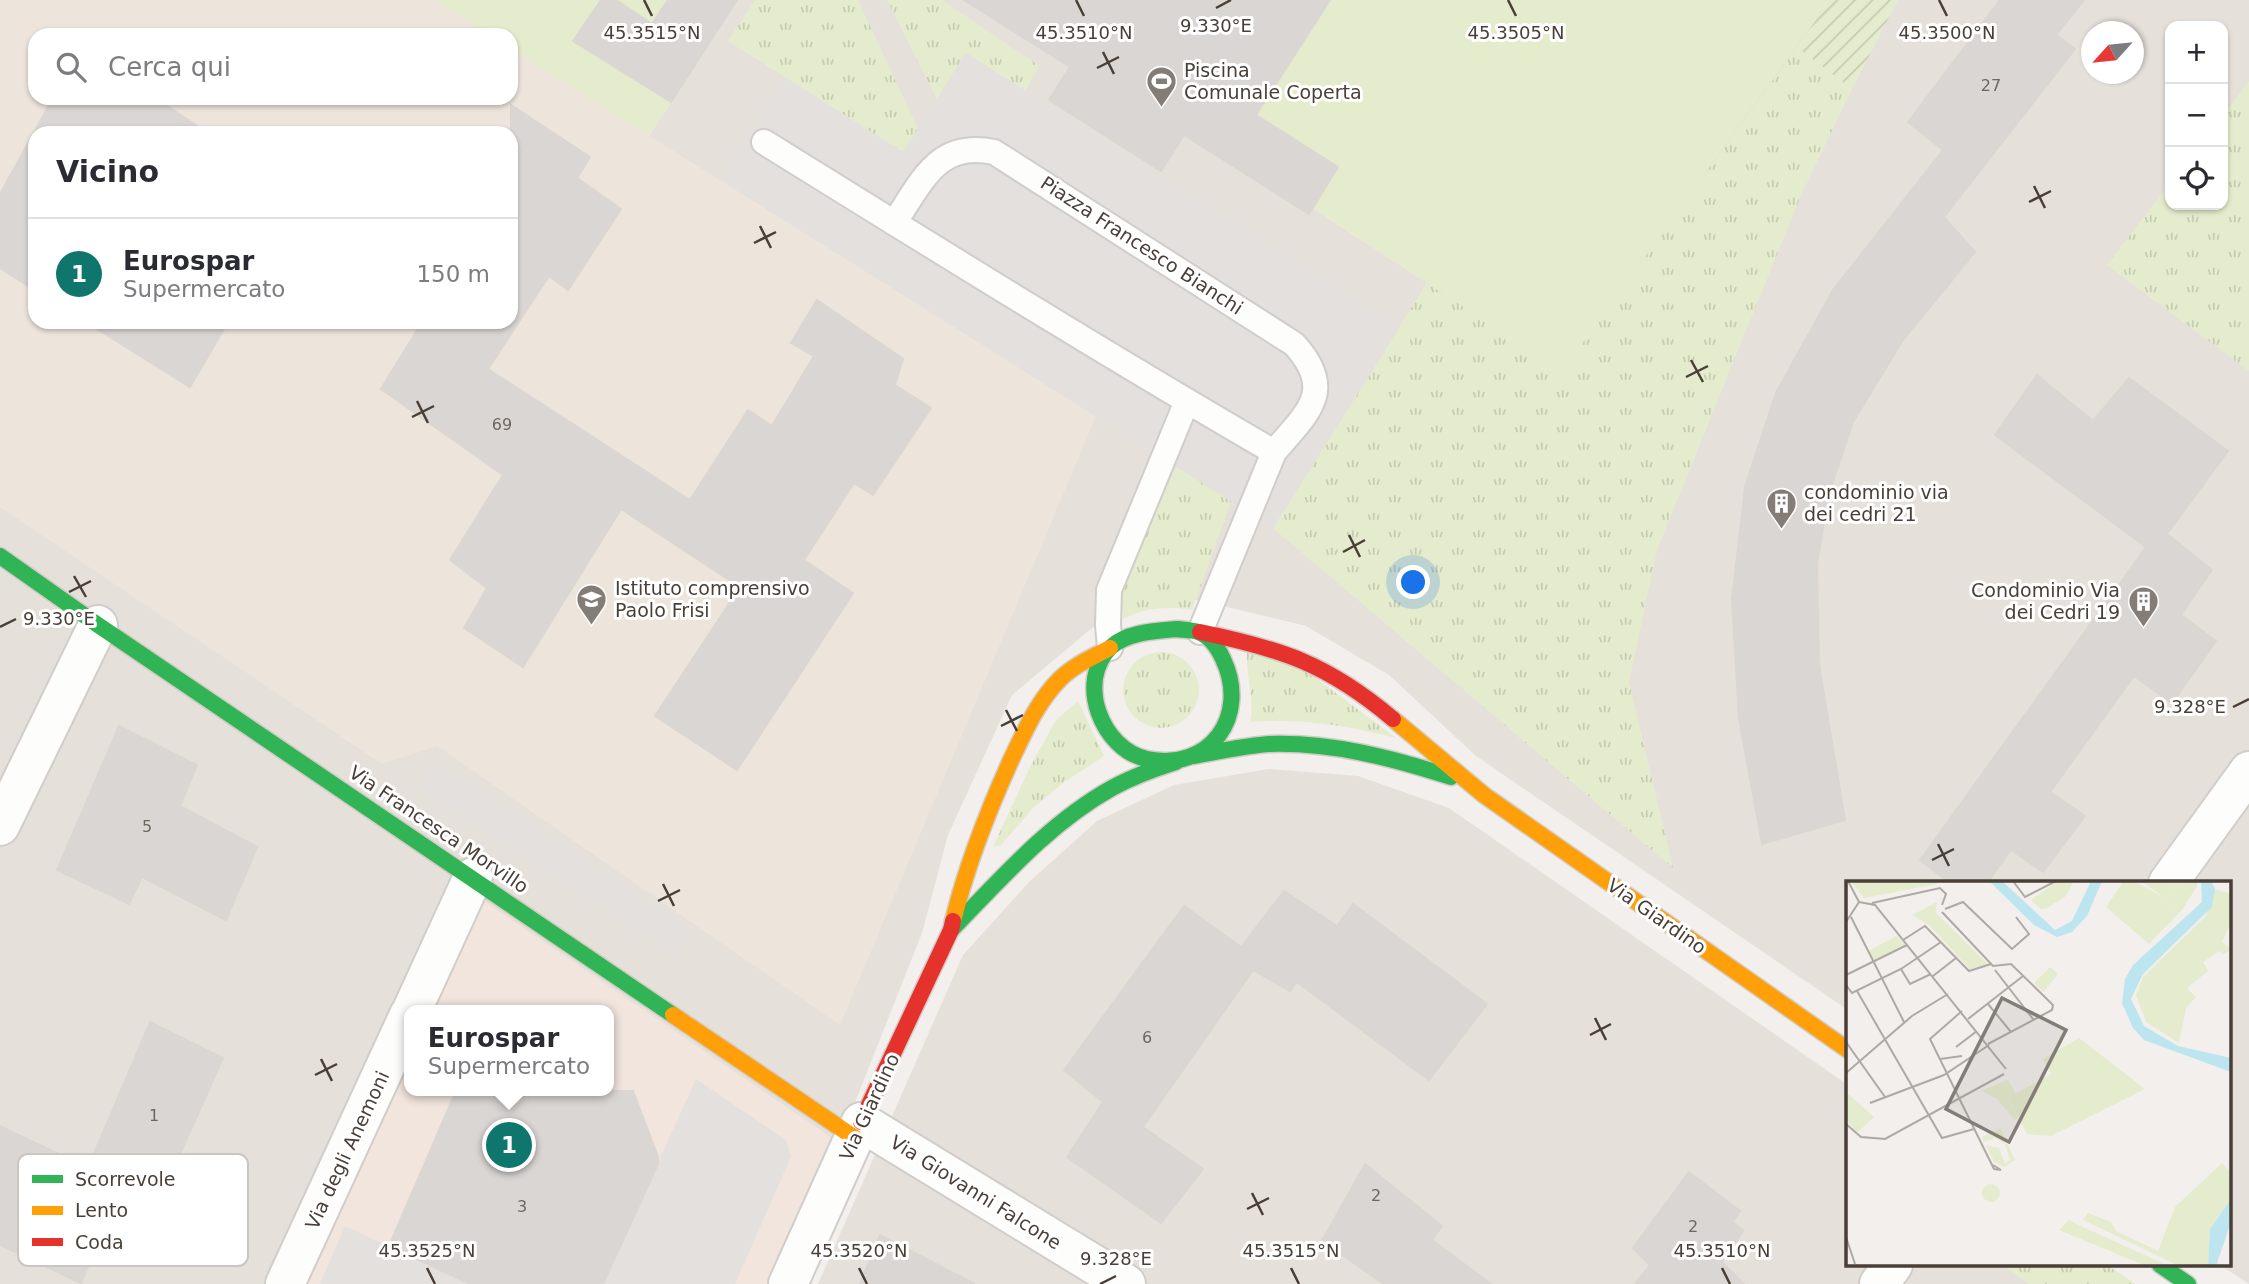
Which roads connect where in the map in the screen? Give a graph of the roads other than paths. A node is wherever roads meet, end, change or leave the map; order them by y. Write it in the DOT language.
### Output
graph roads {
  1 [pos="764,142"];
  2 [pos="894,223"];
  3 [pos="1186,401"];
  4 [pos="1274,452"];
  5 [pos="0,556"];
  6 [pos="98,625"];
  7 [pos="1200,632"];
  8 [pos="1110,648"];
  9 [pos="1185,759"];
  10 [pos="2249,771"];
  11 [pos="1466,782"];
  12 [pos="0,826"];
  13 [pos="473,877"];
  14 [pos="2169,881"];
  15 [pos="951,930"];
  16 [pos="414,1005"];
  17 [pos="404,1026"];
  18 [pos="1846,1049"];
  19 [pos="858,1130"];
  20 [pos="1892,1266"];
  21 [pos="2161,1266"];
  22 [pos="285,1284"];
  23 [pos="789,1284"];
  24 [pos="1126,1284"];
  25 [pos="1878,1284"];
  26 [pos="2188,1284"];
  1 -- 2 [label="lane"];
  2 -- 3 [label="lane"];
  2 -- 4 [label="lane, Piazza Francesco Bianchi"];
  3 -- 4 [label="lane"];
  3 -- 8 [label="lane"];
  4 -- 7 [label="lane, Piazza Francesco Bianchi"];
  5 -- 6 [label="street, Via Francesca Morvillo"];
  6 -- 12 [label="street"];
  6 -- 13 [label="street, Via Francesca Morvillo"];
  7 -- 8 [label="street, Via Giardino"];
  7 -- 9 [label="street, Via Giardino"];
  7 -- 11 [label="street, Via Giardino"];
  8 -- 9 [label="street, Via Giardino"];
  8 -- 15 [label="street, Via Giardino"];
  9 -- 11 [label="street, Via Giardino"];
  9 -- 15 [label="street, Via Giardino"];
  10 -- 14 [label="street"];
  11 -- 18 [label="street, Via Giardino"];
  13 -- 16 [label="street"];
  13 -- 19 [label="street, Via Francesca Morvillo"];
  15 -- 19 [label="street, Via Giardino"];
  17 -- 22 [label="street, Via degli Anemoni"];
  19 -- 23 [label="street, Via Giardino"];
  19 -- 24 [label="street, Via Giovanni Falcone"];
  20 -- 25 [label="street"];
  21 -- 26 [label="street"];
}
